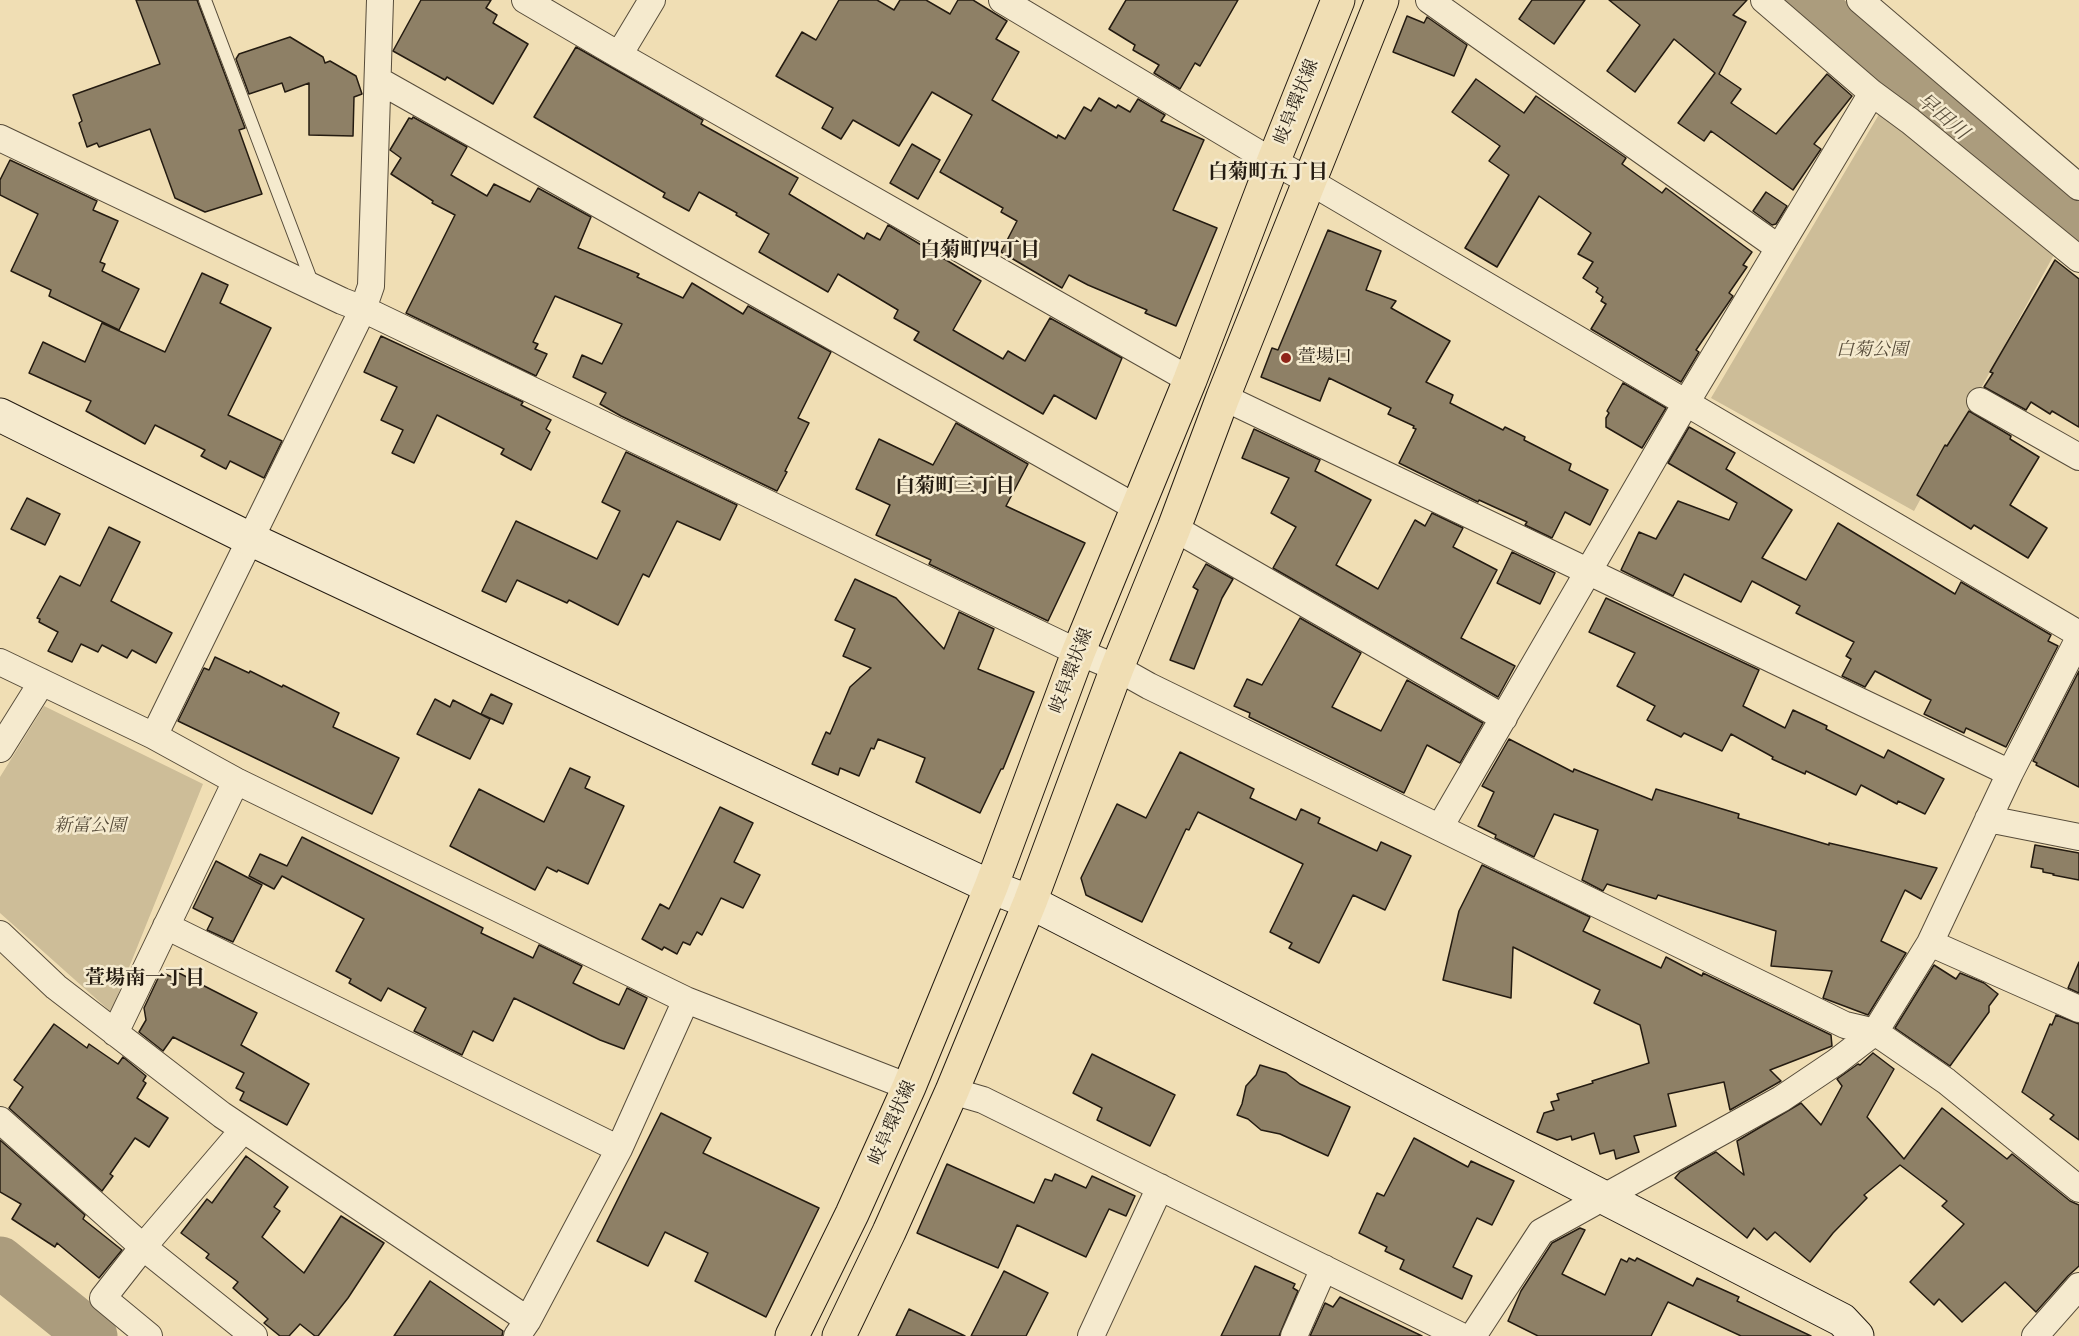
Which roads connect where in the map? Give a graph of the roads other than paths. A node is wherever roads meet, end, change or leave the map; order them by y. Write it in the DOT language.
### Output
graph roads {
  1 [pos="205,0"];
  2 [pos="380,0"];
  3 [pos="525,0"];
  4 [pos="652,0"];
  5 [pos="1002,0"];
  6 [pos="1338,0"];
  7 [pos="1382,0"];
  8 [pos="1429,0"];
  9 [pos="1764,0"];
  10 [pos="1860,0"];
  11 [pos="619,55"];
  12 [pos="378,80"];
  13 [pos="1872,93"];
  14 [pos="0,138"];
  15 [pos="1274,160"];
  16 [pos="1309,181"];
  17 [pos="2079,187"];
  18 [pos="1779,248"];
  19 [pos="2079,260"];
  20 [pos="314,287"];
  21 [pos="363,309"];
  22 [pos="1190,380"];
  23 [pos="1223,397"];
  24 [pos="1980,400"];
  25 [pos="1686,403"];
  26 [pos="0,415"];
  27 [pos="2079,457"];
  28 [pos="1137,508"];
  29 [pos="1174,528"];
  30 [pos="250,539"];
  31 [pos="1587,571"];
  32 [pos="2079,636"];
  33 [pos="1078,653"];
  34 [pos="0,662"];
  35 [pos="1118,668"];
  36 [pos="42,682"];
  37 [pos="1504,718"];
  38 [pos="154,736"];
  39 [pos="0,749"];
  40 [pos="2010,773"];
  41 [pos="236,781"];
  42 [pos="1988,819"];
  43 [pos="1440,827"];
  44 [pos="2079,837"];
  45 [pos="991,887"];
  46 [pos="1030,902"];
  47 [pos="166,926"];
  48 [pos="0,934"];
  49 [pos="1930,943"];
  50 [pos="686,1000"];
  51 [pos="2079,1009"];
  52 [pos="1875,1032"];
  53 [pos="115,1033"];
  54 [pos="909,1087"];
  55 [pos="952,1091"];
  56 [pos="0,1120"];
  57 [pos="243,1130"];
  58 [pos="619,1149"];
  59 [pos="1160,1187"];
  60 [pos="2079,1189"];
  61 [pos="1602,1197"];
  62 [pos="143,1247"];
  63 [pos="1324,1268"];
  64 [pos="2079,1286"];
  65 [pos="523,1328"];
  66 [pos="149,1336"];
  67 [pos="254,1336"];
  68 [pos="792,1336"];
  69 [pos="838,1336"];
  70 [pos="1090,1336"];
  71 [pos="1294,1336"];
  72 [pos="1461,1336"];
  73 [pos="1473,1336"];
  74 [pos="1857,1336"];
  75 [pos="2035,1336"];
  1 -- 20 [label="lane"];
  2 -- 12 [label="street"];
  3 -- 11 [label="street"];
  4 -- 11 [label="street"];
  5 -- 15 [label="street"];
  6 -- 15 [label="main road, 岐阜環状線"];
  7 -- 16 [label="main road"];
  8 -- 18 [label="street"];
  9 -- 13 [label="street"];
  10 -- 17 [label="street"];
  11 -- 22 [label="street"];
  12 -- 21 [label="street"];
  12 -- 28 [label="street"];
  13 -- 18 [label="street"];
  13 -- 19 [label="street"];
  14 -- 20 [label="street"];
  15 -- 16 [label="street"];
  15 -- 22 [label="main road, 岐阜環状線"];
  16 -- 23 [label="main road"];
  16 -- 25 [label="street"];
  18 -- 25 [label="street"];
  20 -- 21 [label="street"];
  21 -- 30 [label="street"];
  21 -- 33 [label="street"];
  22 -- 28 [label="main road, 岐阜環状線"];
  23 -- 29 [label="main road"];
  23 -- 31 [label="street"];
  24 -- 27 [label="street"];
  25 -- 31 [label="street"];
  25 -- 32 [label="street"];
  26 -- 30 [label="street"];
  28 -- 33 [label="main road, 岐阜環状線"];
  29 -- 35 [label="main road"];
  29 -- 37 [label="street"];
  30 -- 38 [label="street"];
  30 -- 45 [label="street"];
  31 -- 37 [label="street"];
  31 -- 40 [label="street"];
  32 -- 40 [label="street"];
  33 -- 35 [label="street"];
  33 -- 45 [label="main road, 岐阜環状線"];
  34 -- 36 [label="street"];
  35 -- 43 [label="street"];
  35 -- 46 [label="main road"];
  36 -- 38 [label="street"];
  36 -- 39 [label="street"];
  37 -- 43 [label="street"];
  38 -- 41 [label="street"];
  40 -- 42 [label="street"];
  41 -- 47 [label="street"];
  41 -- 50 [label="street"];
  42 -- 44 [label="street"];
  42 -- 49 [label="street"];
  43 -- 52 [label="street"];
  45 -- 46 [label="street"];
  45 -- 54 [label="main road, 岐阜環状線"];
  46 -- 55 [label="main road"];
  46 -- 61 [label="street"];
  47 -- 53 [label="street"];
  47 -- 58 [label="street"];
  48 -- 53 [label="street"];
  49 -- 51 [label="street"];
  49 -- 52 [label="street"];
  50 -- 54 [label="street"];
  50 -- 58 [label="street"];
  52 -- 60 [label="street"];
  52 -- 61 [label="street"];
  53 -- 57 [label="street"];
  54 -- 68 [label="main road, 岐阜環状線"];
  55 -- 59 [label="street"];
  55 -- 69 [label="main road"];
  56 -- 62 [label="street"];
  57 -- 62 [label="street"];
  57 -- 65 [label="street"];
  58 -- 65 [label="street"];
  59 -- 63 [label="street"];
  59 -- 70 [label="street"];
  61 -- 73 [label="street"];
  61 -- 74 [label="street"];
  62 -- 66 [label="street"];
  62 -- 67 [label="street"];
  63 -- 71 [label="street"];
  63 -- 72 [label="street"];
  64 -- 75 [label="street"];
}
